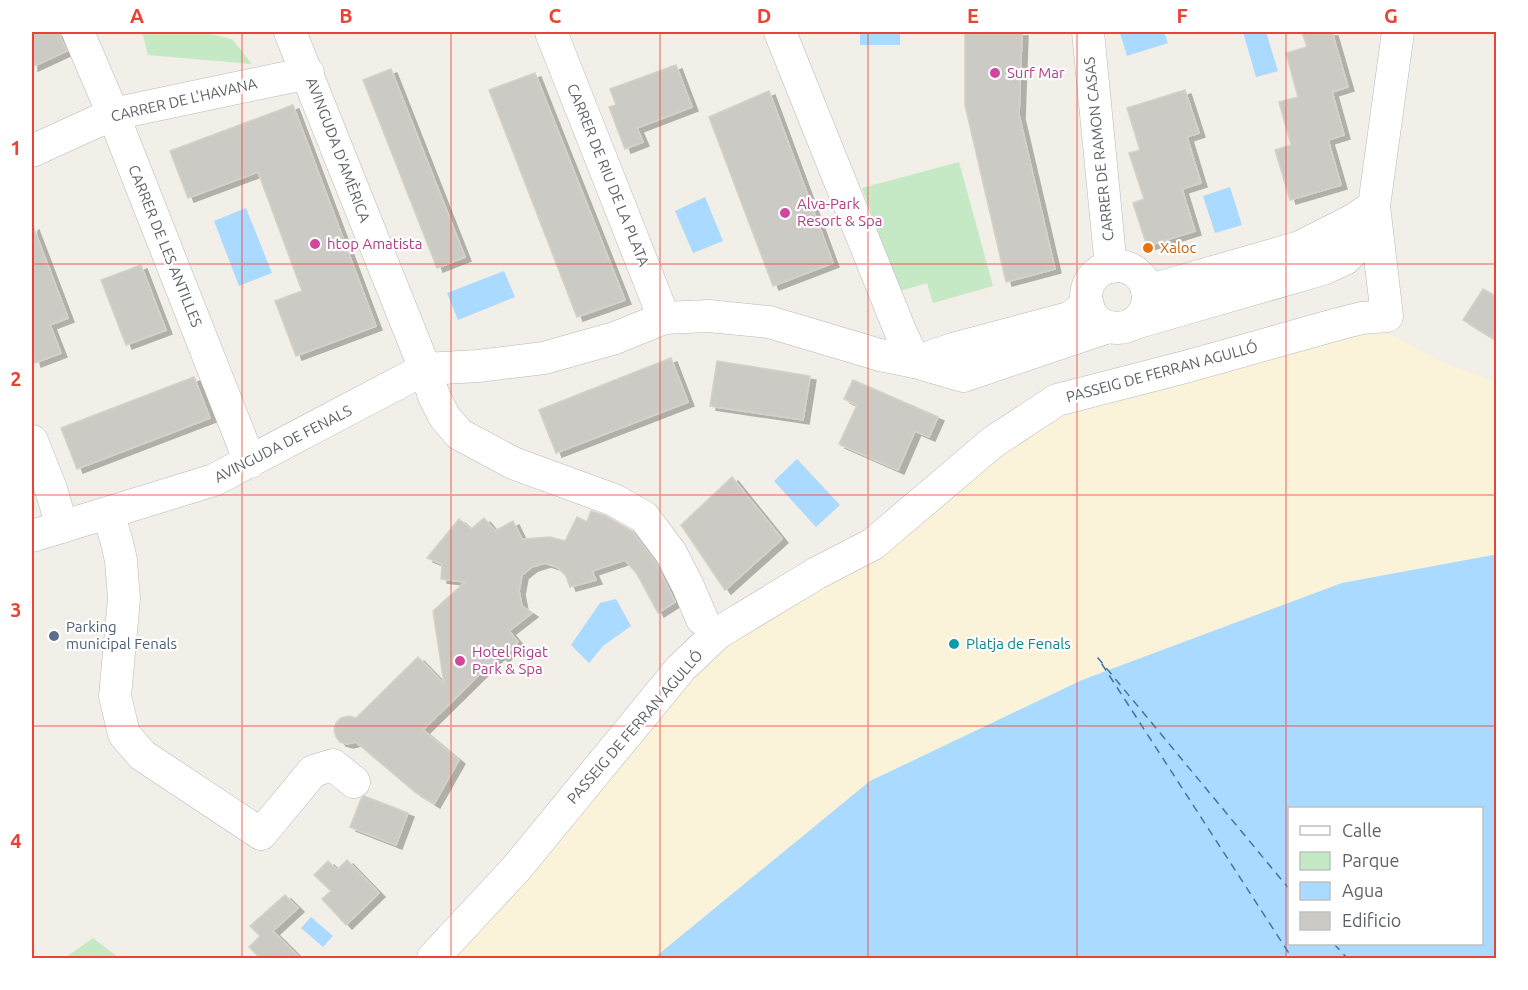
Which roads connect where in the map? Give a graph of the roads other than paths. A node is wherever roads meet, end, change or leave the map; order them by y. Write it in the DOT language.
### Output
graph roads {
  1 [pos="78,32"];
  2 [pos="290,32"];
  3 [pos="551,32"];
  4 [pos="780,32"];
  5 [pos="1088,32"];
  6 [pos="1398,32"];
  7 [pos="308,73"];
  8 [pos="113,114"];
  9 [pos="32,151"];
  10 [pos="1374,206"];
  11 [pos="1111,267"];
  12 [pos="1147,291"];
  13 [pos="664,318"];
  14 [pos="1110,318"];
  15 [pos="915,362"];
  16 [pos="425,369"];
  17 [pos="32,441"];
  18 [pos="250,462"];
  19 [pos="108,513"];
  20 [pos="62,527"];
  21 [pos="32,536"];
  22 [pos="702,620"];
  23 [pos="354,782"];
  24 [pos="434,958"];
  1 -- 8 [label="street, CARRER DE LES ANTILLES"];
  2 -- 7 [label="street, AVINGUDA D'AMÈRICA"];
  3 -- 13 [label="street, CARRER DE RIU DE LA PLATA"];
  4 -- 15 [label="street"];
  5 -- 11 [label="street, CARRER DE RAMON CASAS"];
  6 -- 10 [label="street"];
  7 -- 8 [label="street, CARRER DE L'HAVANA"];
  7 -- 16 [label="street, AVINGUDA D'AMÈRICA"];
  8 -- 9 [label="street, CARRER DE L'HAVANA"];
  8 -- 18 [label="street, CARRER DE LES ANTILLES"];
  10 -- 12 [label="street"];
  10 -- 14 [label="street"];
  10 -- 24 [label="street, PASSEIG DE FERRAN AGULLÓ"];
  11 -- 12 [label="street"];
  11 -- 14 [label="street"];
  12 -- 14 [label="street"];
  13 -- 15 [label="street"];
  13 -- 16 [label="street"];
  14 -- 15 [label="street"];
  16 -- 18 [label="street, AVINGUDA DE FENALS"];
  16 -- 22 [label="street, AVINGUDA D'AMÈRICA"];
  17 -- 20 [label="street"];
  18 -- 19 [label="street, AVINGUDA DE FENALS"];
  19 -- 20 [label="street, AVINGUDA DE FENALS"];
  19 -- 23 [label="street"];
  20 -- 21 [label="street, AVINGUDA DE FENALS"];
}
